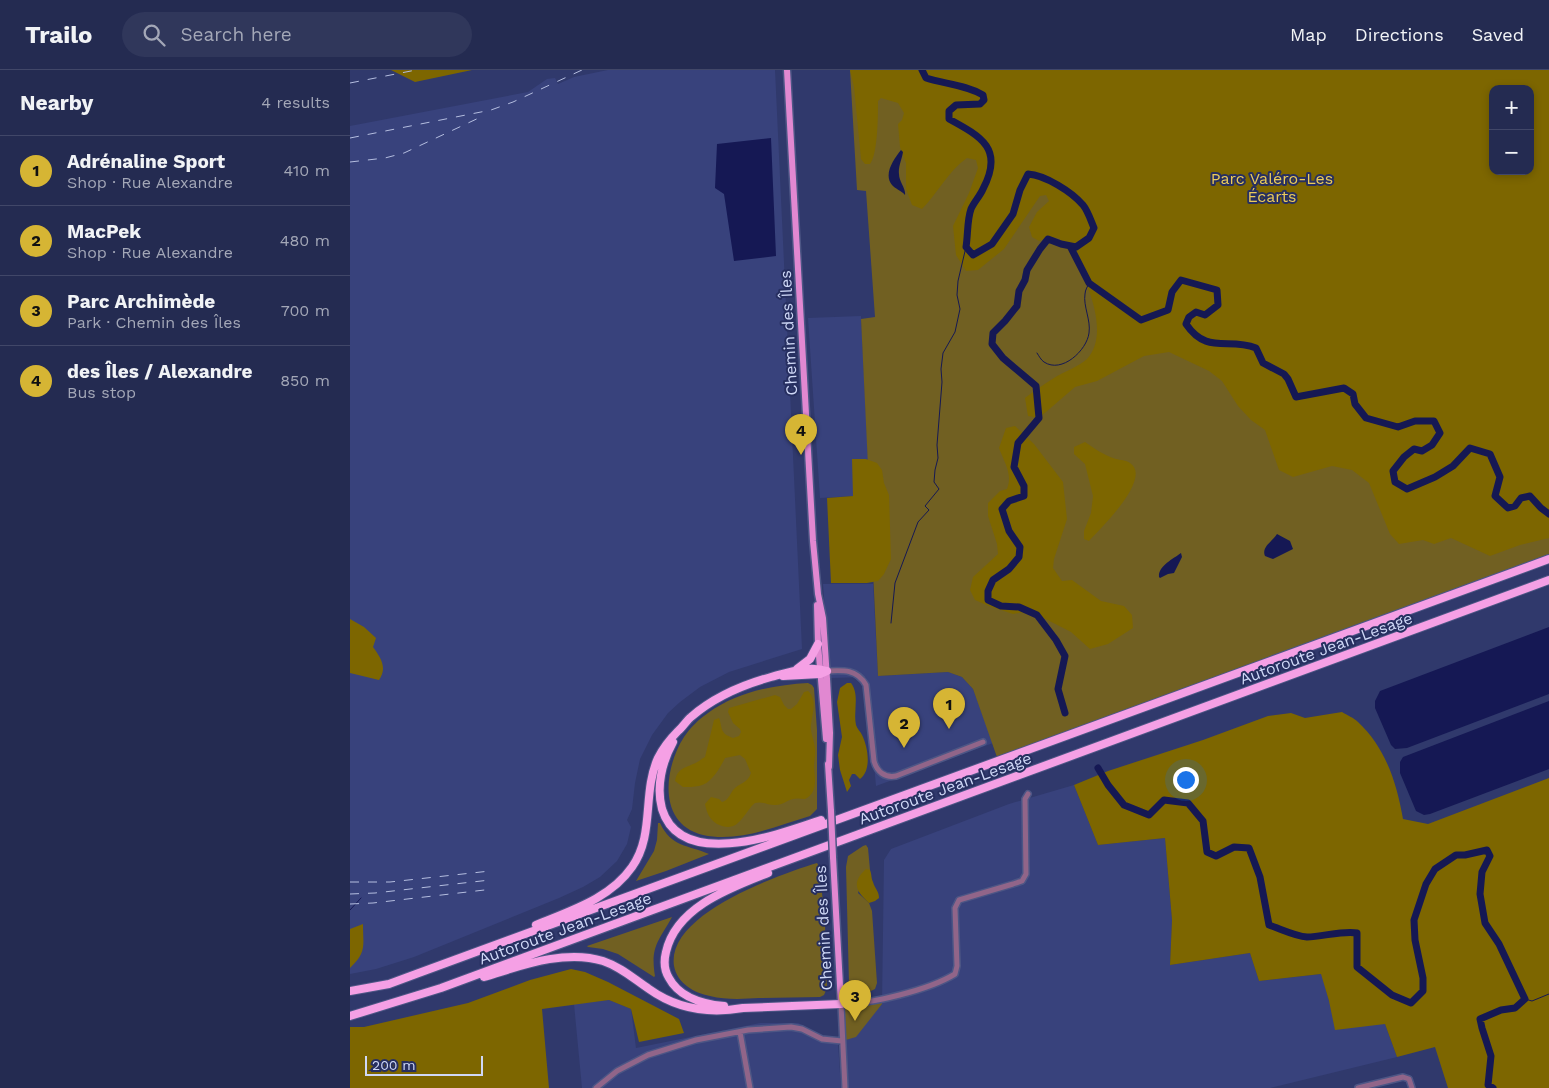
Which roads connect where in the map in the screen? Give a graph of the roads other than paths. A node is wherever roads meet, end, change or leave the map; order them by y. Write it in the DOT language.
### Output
graph roads {
  1 [pos="787,70"];
  2 [pos="1549,559"];
  3 [pos="1549,580"];
  4 [pos="818,594"];
  5 [pos="818,644"];
  6 [pos="794,670"];
  7 [pos="822,671"];
  8 [pos="774,676"];
  9 [pos="678,731"];
  10 [pos="983,742"];
  11 [pos="1028,794"];
  12 [pos="873,806"];
  13 [pos="826,847"];
  14 [pos="440,965"];
  15 [pos="441,988"];
  16 [pos="350,991"];
  17 [pos="840,1004"];
  18 [pos="743,1008"];
  19 [pos="350,1016"];
  20 [pos="740,1032"];
  21 [pos="842,1040"];
  22 [pos="596,1088"];
  23 [pos="750,1088"];
  24 [pos="845,1088"];
  25 [pos="1358,1088"];
  26 [pos="1412,1088"];
  1 -- 4 [label="main road, Chemin des Îles"];
  2 -- 12 [label="highway, Autoroute Jean-Lesage"];
  3 -- 13 [label="highway, Autoroute Jean-Lesage"];
  4 -- 5 [label="main road, Chemin des Îles"];
  4 -- 7 [label="main road, Chemin des Îles"];
  5 -- 6 [label="highway"];
  5 -- 7 [label="main road, Chemin des Îles"];
  6 -- 7 [label="highway"];
  6 -- 8 [label="highway"];
  7 -- 8 [label="highway"];
  7 -- 10 [label="street"];
  7 -- 17 [label="main road, Chemin des Îles, bridge"];
  8 -- 9 [label="highway"];
  9 -- 12 [label="highway"];
  9 -- 14 [label="highway"];
  11 -- 17 [label="street"];
  12 -- 14 [label="highway, Autoroute Jean-Lesage"];
  13 -- 15 [label="highway, Autoroute Jean-Lesage"];
  13 -- 18 [label="highway"];
  14 -- 16 [label="highway, Autoroute Jean-Lesage"];
  15 -- 18 [label="highway"];
  15 -- 19 [label="highway, Autoroute Jean-Lesage"];
  17 -- 18 [label="highway"];
  17 -- 21 [label="street, Chemin des Îles"];
  20 -- 21 [label="street"];
  20 -- 22 [label="street"];
  20 -- 23 [label="street"];
  21 -- 24 [label="street, Chemin des Îles"];
  25 -- 26 [label="street"];
}
